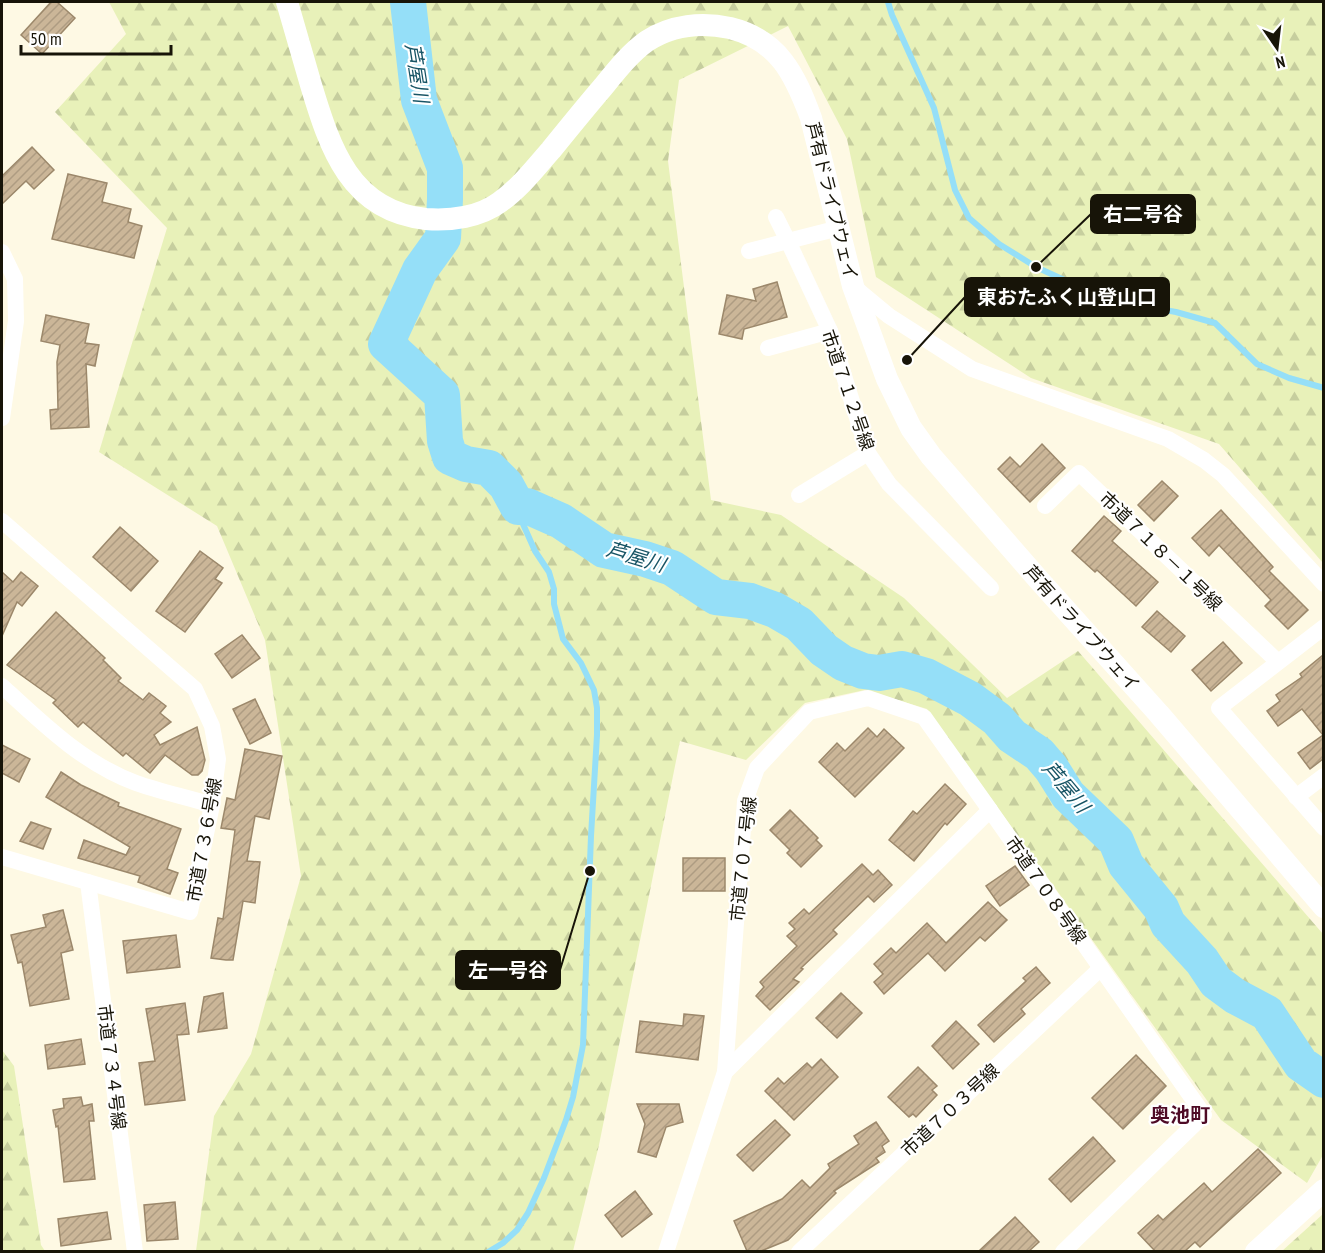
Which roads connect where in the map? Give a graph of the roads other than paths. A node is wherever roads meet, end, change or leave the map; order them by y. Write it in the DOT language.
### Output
graph roads {
  1 [pos="287,2"];
  2 [pos="776,217"];
  3 [pos="839,228"];
  4 [pos="788,241"];
  5 [pos="2,252"];
  6 [pos="749,252"];
  7 [pos="854,286"];
  8 [pos="830,331"];
  9 [pos="768,348"];
  10 [pos="5,376"];
  11 [pos="2,418"];
  12 [pos="868,453"];
  13 [pos="799,495"];
  14 [pos="1045,506"];
  15 [pos="2,521"];
  16 [pos="1323,584"];
  17 [pos="991,588"];
  18 [pos="1323,627"];
  19 [pos="1278,662"];
  20 [pos="2,686"];
  21 [pos="1323,776"];
  22 [pos="1296,797"];
  23 [pos="212,805"];
  24 [pos="990,810"];
  25 [pos="1323,828"];
  26 [pos="2,857"];
  27 [pos="88,882"];
  28 [pos="1323,907"];
  29 [pos="1101,968"];
  30 [pos="725,1072"];
  31 [pos="1323,1190"];
  32 [pos="135,1251"];
  33 [pos="666,1251"];
  34 [pos="799,1251"];
  35 [pos="1063,1251"];
  36 [pos="1256,1251"];
  1 -- 3 [label="street, 芦有ドライブウェイ"];
  2 -- 4 [label="street, 市道７１２号線"];
  3 -- 4 [label="street"];
  3 -- 7 [label="street, 芦有ドライブウェイ"];
  4 -- 6 [label="street"];
  4 -- 8 [label="street, 市道７１２号線"];
  5 -- 10 [label="street"];
  7 -- 16 [label="street"];
  7 -- 28 [label="street, 芦有ドライブウェイ"];
  8 -- 9 [label="street"];
  8 -- 12 [label="street, 市道７１２号線"];
  10 -- 11 [label="street"];
  12 -- 13 [label="street"];
  12 -- 17 [label="street, 市道７１２号線"];
  14 -- 19 [label="street, 市道７１８－１号線"];
  15 -- 23 [label="street, 市道７３６号線"];
  18 -- 19 [label="street"];
  19 -- 22 [label="street"];
  20 -- 23 [label="street"];
  21 -- 22 [label="street"];
  22 -- 25 [label="street"];
  23 -- 27 [label="street, 市道７３６号線"];
  24 -- 29 [label="street, 市道７０８号線"];
  24 -- 30 [label="street"];
  24 -- 30 [label="street, 市道７０７号線"];
  26 -- 27 [label="street, 市道７３６号線"];
  27 -- 32 [label="street, 市道７３４号線"];
  29 -- 34 [label="street, 市道７０３号線"];
  29 -- 35 [label="street, 市道７０８号線"];
  30 -- 33 [label="street, 市道７０７号線"];
  31 -- 36 [label="street"];
}
